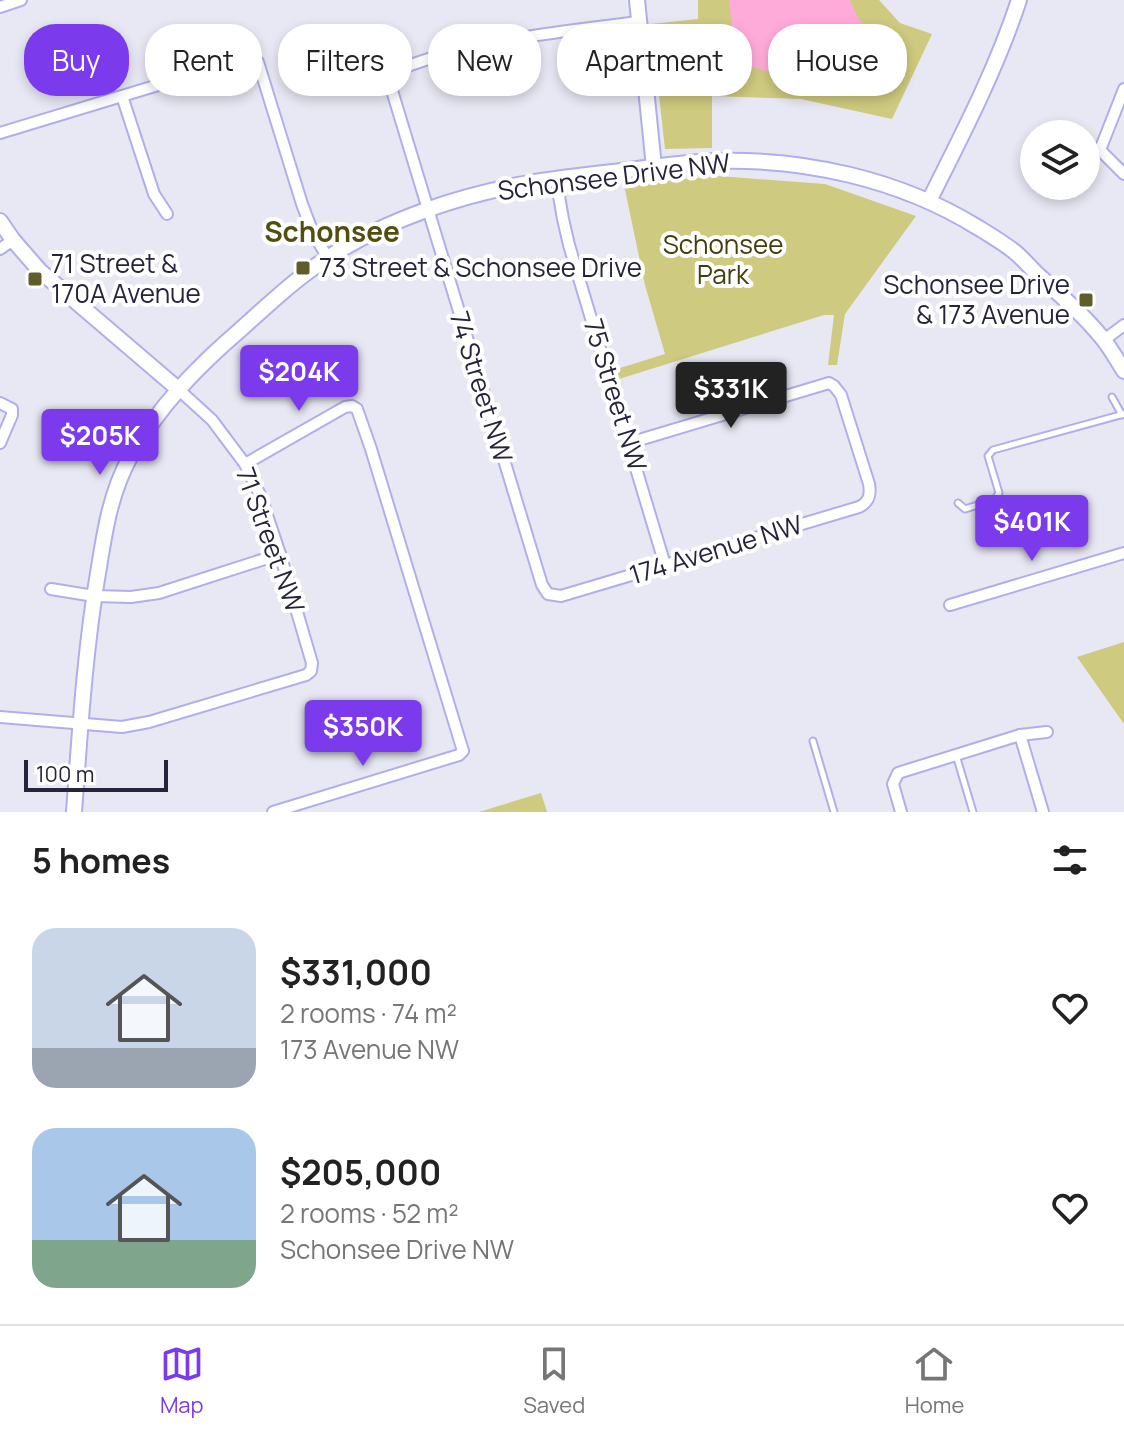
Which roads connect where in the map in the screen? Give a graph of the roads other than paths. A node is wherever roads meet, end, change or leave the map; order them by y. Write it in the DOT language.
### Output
graph roads {
  1 [pos="21,0"];
  2 [pos="637,0"];
  3 [pos="1019,0"];
  4 [pos="0,7"];
  5 [pos="638,22"];
  6 [pos="541,36"];
  7 [pos="428,60"];
  8 [pos="1124,89"];
  9 [pos="129,94"];
  10 [pos="122,96"];
  11 [pos="0,133"];
  12 [pos="654,167"];
  13 [pos="1124,174"];
  14 [pos="556,179"];
  15 [pos="929,201"];
  16 [pos="427,211"];
  17 [pos="167,214"];
  18 [pos="0,221"];
  19 [pos="13,240"];
  20 [pos="0,249"];
  21 [pos="328,258"];
  22 [pos="1124,325"];
  23 [pos="1104,340"];
  24 [pos="1124,371"];
  25 [pos="178,389"];
  26 [pos="1112,397"];
  27 [pos="0,403"];
  28 [pos="1123,415"];
  29 [pos="0,443"];
  30 [pos="629,443"];
  31 [pos="245,464"];
  32 [pos="958,503"];
  33 [pos="1124,553"];
  34 [pos="280,554"];
  35 [pos="665,565"];
  36 [pos="51,589"];
  37 [pos="94,596"];
  38 [pos="555,596"];
  39 [pos="950,605"];
  40 [pos="0,717"];
  41 [pos="81,725"];
  42 [pos="1047,732"];
  43 [pos="1020,735"];
  44 [pos="813,741"];
  45 [pos="956,755"];
  46 [pos="74,812"];
  47 [pos="273,812"];
  48 [pos="834,812"];
  49 [pos="901,812"];
  50 [pos="973,812"];
  51 [pos="1043,812"];
  1 -- 4 [label="street"];
  2 -- 5 [label="street"];
  3 -- 15 [label="street"];
  5 -- 6 [label="street"];
  5 -- 12 [label="street"];
  7 -- 16 [label="street, 74 Street NW"];
  8 -- 13 [label="street"];
  9 -- 21 [label="street"];
  10 -- 11 [label="street"];
  10 -- 17 [label="street"];
  12 -- 14 [label="street, Schonsee Drive NW"];
  12 -- 15 [label="street, Schonsee Drive NW"];
  14 -- 16 [label="street, Schonsee Drive NW"];
  14 -- 30 [label="street, 75 Street NW"];
  15 -- 23 [label="street, Schonsee Drive NW"];
  16 -- 21 [label="street, Schonsee Drive NW"];
  16 -- 38 [label="street, 74 Street NW"];
  18 -- 19 [label="street, 71 Street NW"];
  19 -- 20 [label="street"];
  19 -- 25 [label="street, 71 Street NW"];
  21 -- 25 [label="street, Schonsee Drive NW"];
  22 -- 23 [label="street"];
  23 -- 24 [label="street, Schonsee Drive NW"];
  25 -- 31 [label="street, 71 Street NW"];
  25 -- 37 [label="street, Schonsee Drive NW"];
  26 -- 28 [label="lane"];
  27 -- 29 [label="street"];
  28 -- 32 [label="lane"];
  30 -- 35 [label="street, 75 Street NW"];
  30 -- 35 [label="street, 174 Avenue NW"];
  31 -- 34 [label="street, 71 Street NW"];
  31 -- 47 [label="street"];
  33 -- 39 [label="street"];
  34 -- 37 [label="street"];
  34 -- 41 [label="street, 71 Street NW"];
  35 -- 38 [label="street, 174 Avenue NW"];
  36 -- 37 [label="street"];
  37 -- 41 [label="street, Schonsee Drive NW"];
  40 -- 41 [label="street"];
  41 -- 46 [label="street, Schonsee Drive NW"];
  42 -- 43 [label="street"];
  43 -- 45 [label="street"];
  43 -- 51 [label="street"];
  44 -- 48 [label="lane"];
  45 -- 49 [label="street"];
  45 -- 50 [label="lane"];
}
